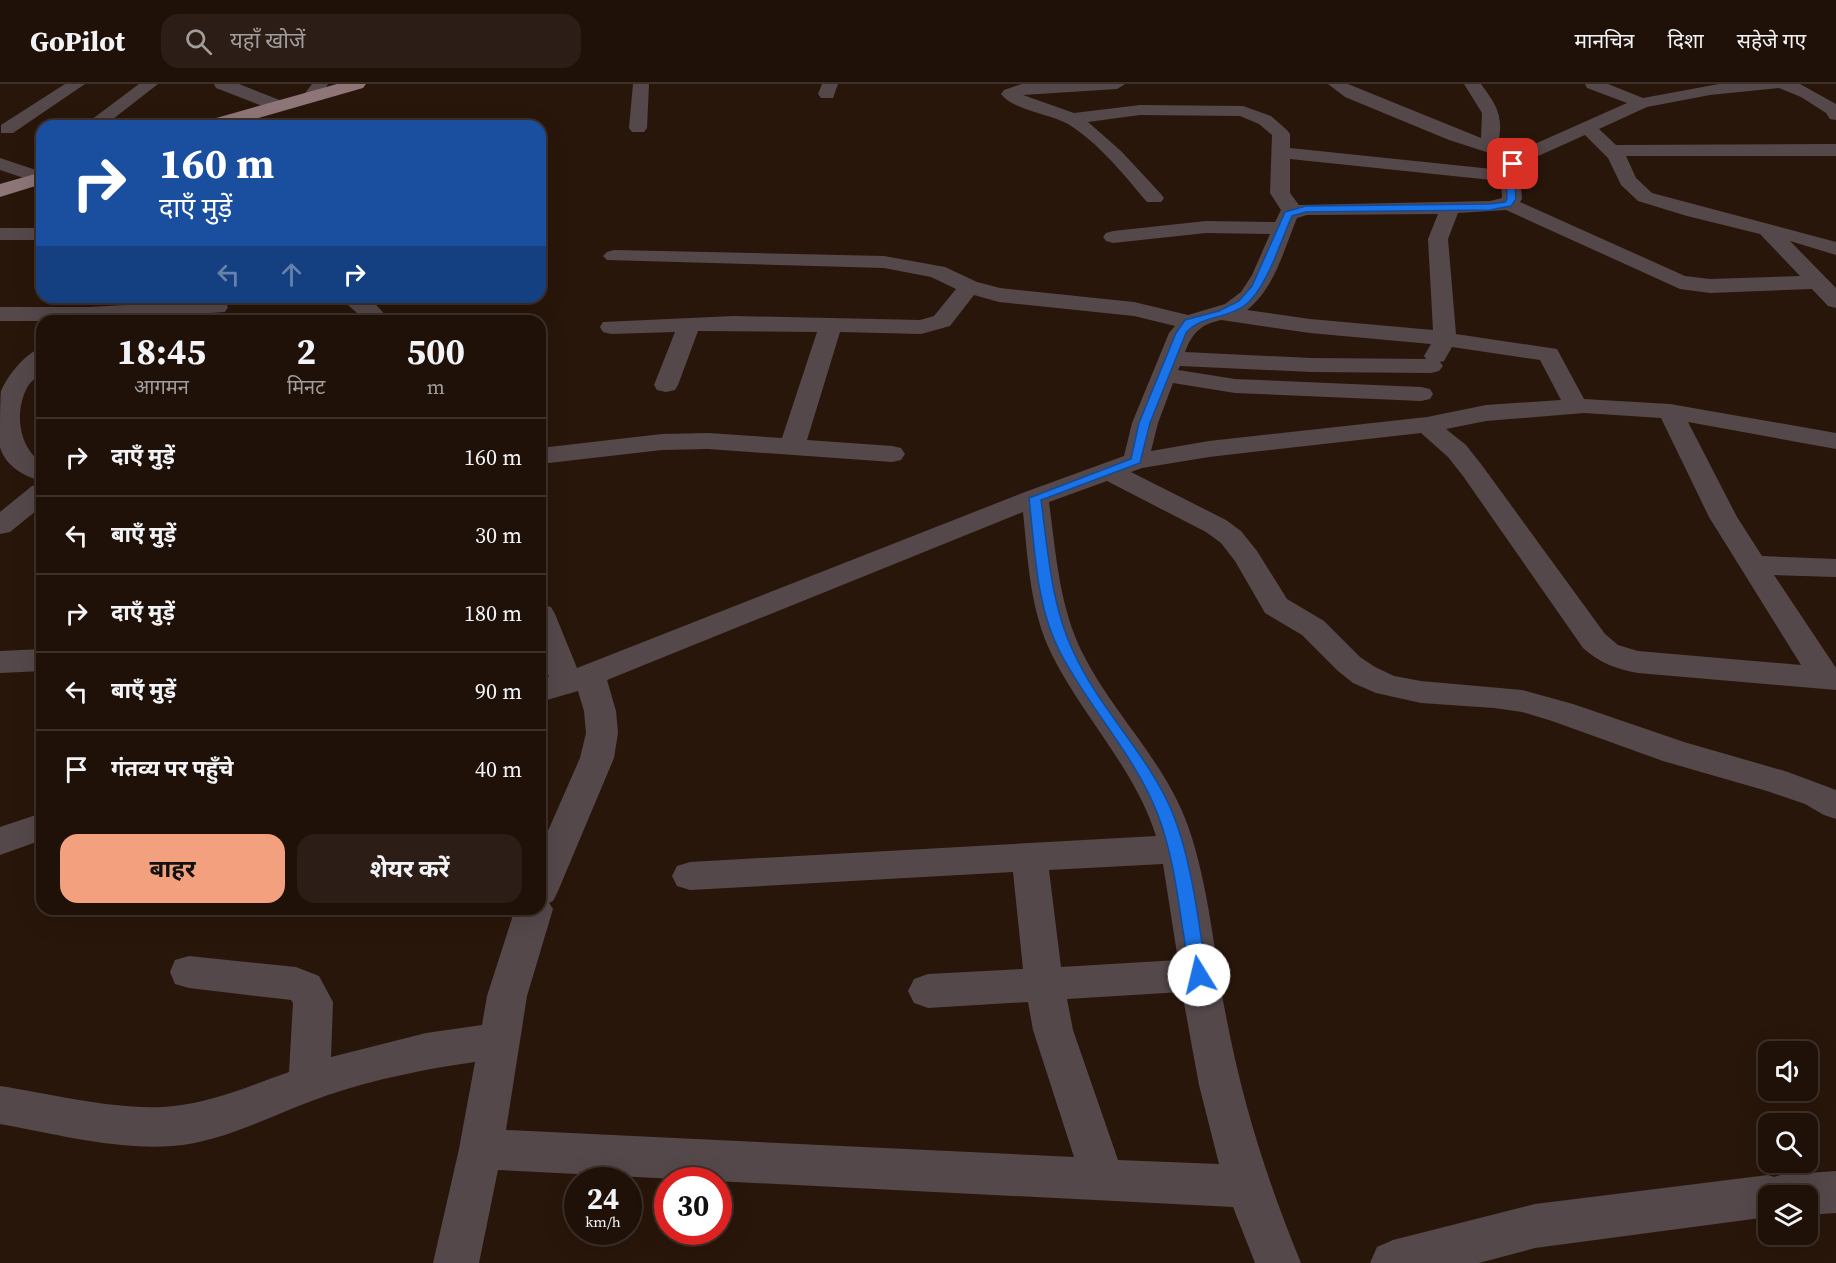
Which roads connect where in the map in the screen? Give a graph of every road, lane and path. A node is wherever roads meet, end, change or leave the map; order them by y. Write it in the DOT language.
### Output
graph roads {
  1 [pos="77,84"];
  2 [pos="150,84"];
  3 [pos="222,84"];
  4 [pos="357,84"];
  5 [pos="641,84"];
  6 [pos="1117,84"];
  7 [pos="1336,84"];
  8 [pos="1472,84"];
  9 [pos="1593,84"];
  10 [pos="1773,84"];
  11 [pos="1785,84"];
  12 [pos="1029,87"];
  13 [pos="1203,88"];
  14 [pos="311,93"];
  15 [pos="1642,103"];
  16 [pos="276,105"];
  17 [pos="1203,110"];
  18 [pos="1836,114"];
  19 [pos="1070,119"];
  20 [pos="100,120"];
  21 [pos="228,120"];
  22 [pos="289,120"];
  23 [pos="639,128"];
  24 [pos="1588,128"];
  25 [pos="7,129"];
  26 [pos="1488,148"];
  27 [pos="1836,150"];
  28 [pos="1611,151"];
  29 [pos="1281,153"];
  30 [pos="1520,157"];
  31 [pos="0,164"];
  32 [pos="36,176"];
  33 [pos="1510,176"];
  34 [pos="36,180"];
  35 [pos="0,191"];
  36 [pos="1154,198"];
  37 [pos="1508,204"];
  38 [pos="1451,208"];
  39 [pos="1294,211"];
  40 [pos="1282,228"];
  41 [pos="1766,228"];
  42 [pos="0,234"];
  43 [pos="36,234"];
  44 [pos="1113,237"];
  45 [pos="1836,249"];
  46 [pos="614,256"];
  47 [pos="1818,282"];
  48 [pos="969,287"];
  49 [pos="1836,302"];
  50 [pos="358,303"];
  51 [pos="217,308"];
  52 [pos="1222,313"];
  53 [pos="0,314"];
  54 [pos="36,315"];
  55 [pos="114,315"];
  56 [pos="374,315"];
  57 [pos="1189,322"];
  58 [pos="689,324"];
  59 [pos="831,325"];
  60 [pos="611,327"];
  61 [pos="1446,339"];
  62 [pos="34,363"];
  63 [pos="1167,366"];
  64 [pos="1431,366"];
  65 [pos="0,372"];
  66 [pos="666,385"];
  67 [pos="1421,394"];
  68 [pos="1575,406"];
  69 [pos="1670,411"];
  70 [pos="1418,426"];
  71 [pos="1836,441"];
  72 [pos="792,446"];
  73 [pos="892,454"];
  74 [pos="546,455"];
  75 [pos="1136,461"];
  76 [pos="36,471"];
  77 [pos="1108,471"];
  78 [pos="36,497"];
  79 [pos="1035,498"];
  80 [pos="0,526"];
  81 [pos="1753,565"];
  82 [pos="1836,568"];
  83 [pos="546,633"];
  84 [pos="36,660"];
  85 [pos="0,662"];
  86 [pos="1830,679"];
  87 [pos="566,683"];
  88 [pos="1836,807"];
  89 [pos="36,828"];
  90 [pos="0,841"];
  91 [pos="1178,849"];
  92 [pos="1029,858"];
  93 [pos="690,876"];
  94 [pos="546,877"];
  95 [pos="532,915"];
  96 [pos="189,972"];
  97 [pos="1199,975"];
  98 [pos="1044,984"];
  99 [pos="928,991"];
  100 [pos="499,1041"];
  101 [pos="309,1083"];
  102 [pos="0,1105"];
  103 [pos="481,1149"];
  104 [pos="1103,1180"];
  105 [pos="1247,1187"];
  106 [pos="1836,1192"];
  107 [pos="1818,1193"];
  108 [pos="1758,1197"];
  109 [pos="456,1263"];
  110 [pos="1278,1263"];
  111 [pos="1393,1263"];
  1 -- 25 [label="street"];
  2 -- 20 [label="street"];
  3 -- 16 [label="street"];
  4 -- 14 [label="main road"];
  5 -- 23 [label="street"];
  6 -- 12 [label="street"];
  7 -- 26 [label="street"];
  8 -- 26 [label="street"];
  9 -- 15 [label="street"];
  10 -- 15 [label="street"];
  11 -- 18 [label="street"];
  12 -- 19 [label="street"];
  13 -- 17 [label="street"];
  14 -- 16 [label="main road"];
  14 -- 22 [label="street"];
  15 -- 24 [label="street"];
  16 -- 21 [label="main road"];
  17 -- 19 [label="street"];
  17 -- 29 [label="street"];
  19 -- 36 [label="street"];
  24 -- 28 [label="street"];
  24 -- 30 [label="street"];
  26 -- 30 [label="street"];
  27 -- 28 [label="street"];
  28 -- 41 [label="street"];
  29 -- 33 [label="street"];
  29 -- 39 [label="street"];
  30 -- 33 [label="street"];
  31 -- 32 [label="street"];
  33 -- 37 [label="street"];
  34 -- 35 [label="main road"];
  37 -- 38 [label="street"];
  37 -- 47 [label="street"];
  38 -- 39 [label="street"];
  38 -- 61 [label="street"];
  39 -- 40 [label="street"];
  40 -- 44 [label="street"];
  40 -- 52 [label="street"];
  41 -- 45 [label="street"];
  41 -- 47 [label="street"];
  42 -- 43 [label="street"];
  46 -- 48 [label="street"];
  47 -- 49 [label="street"];
  48 -- 57 [label="street"];
  48 -- 59 [label="street"];
  50 -- 56 [label="street"];
  51 -- 55 [label="street"];
  52 -- 57 [label="street"];
  52 -- 61 [label="street"];
  53 -- 54 [label="street"];
  57 -- 63 [label="street"];
  58 -- 59 [label="street"];
  58 -- 60 [label="street"];
  58 -- 66 [label="street"];
  59 -- 72 [label="street"];
  61 -- 64 [label="street"];
  61 -- 68 [label="street"];
  62 -- 65 [label="street"];
  62 -- 76 [label="street"];
  63 -- 64 [label="street"];
  63 -- 67 [label="street"];
  63 -- 75 [label="street"];
  64 -- 67 [label="street"];
  67 -- 70 [label="street"];
  68 -- 69 [label="street"];
  68 -- 70 [label="street"];
  69 -- 71 [label="street"];
  69 -- 81 [label="street"];
  70 -- 75 [label="street"];
  70 -- 86 [label="street"];
  72 -- 73 [label="street"];
  72 -- 74 [label="street"];
  75 -- 77 [label="street"];
  77 -- 79 [label="street"];
  77 -- 88 [label="street"];
  78 -- 80 [label="street"];
  79 -- 87 [label="street"];
  79 -- 91 [label="street"];
  81 -- 82 [label="street"];
  81 -- 86 [label="street"];
  83 -- 87 [label="street"];
  84 -- 85 [label="street"];
  87 -- 94 [label="street"];
  89 -- 90 [label="street"];
  91 -- 92 [label="street"];
  91 -- 97 [label="street"];
  92 -- 93 [label="street"];
  92 -- 98 [label="street"];
  95 -- 100 [label="street"];
  96 -- 101 [label="street"];
  97 -- 98 [label="street"];
  97 -- 105 [label="street"];
  98 -- 99 [label="street"];
  98 -- 104 [label="street"];
  100 -- 101 [label="street"];
  100 -- 103 [label="street"];
  101 -- 102 [label="street"];
  103 -- 104 [label="street"];
  103 -- 109 [label="street"];
  104 -- 105 [label="street"];
  105 -- 110 [label="street"];
  106 -- 107 [label="street"];
  108 -- 111 [label="street"];
}
